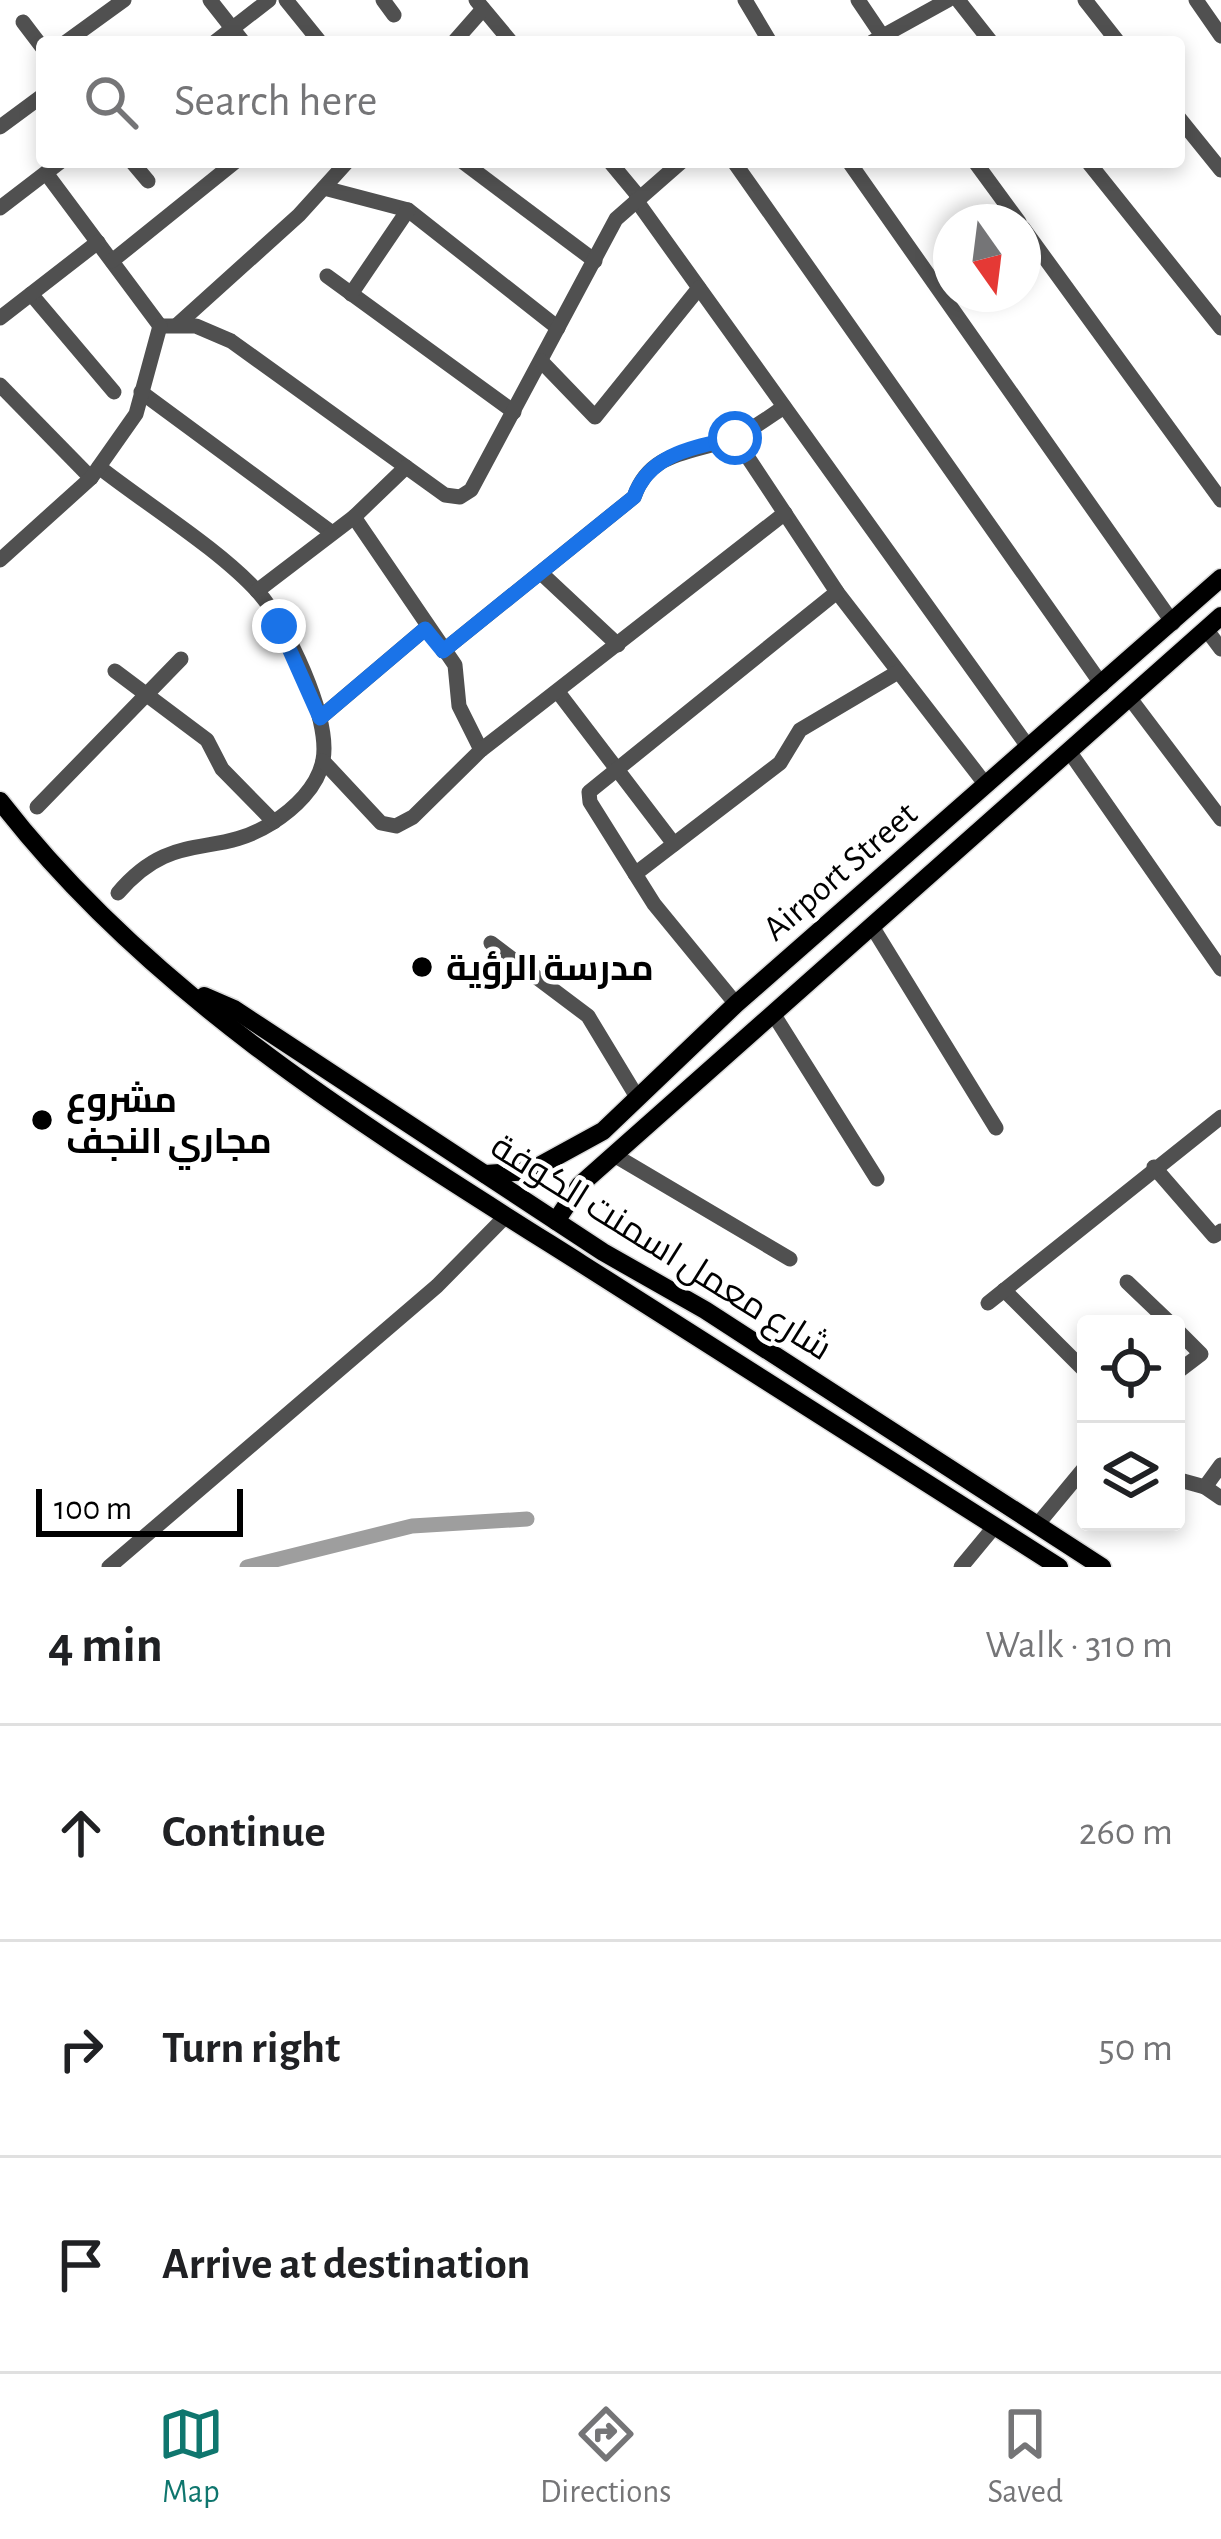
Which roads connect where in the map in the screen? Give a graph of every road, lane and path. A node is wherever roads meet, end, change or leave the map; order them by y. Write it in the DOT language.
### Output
graph roads {
  1 [pos="124,0"];
  2 [pos="210,0"];
  3 [pos="269,0"];
  4 [pos="286,0"];
  5 [pos="382,0"];
  6 [pos="745,0"];
  7 [pos="858,0"];
  8 [pos="948,0"];
  9 [pos="958,0"];
  10 [pos="1084,0"];
  11 [pos="1196,0"];
  12 [pos="480,4"];
  13 [pos="394,15"];
  14 [pos="23,22"];
  15 [pos="238,35"];
  16 [pos="74,36"];
  17 [pos="315,36"];
  18 [pos="458,36"];
  19 [pos="506,36"];
  20 [pos="766,36"];
  21 [pos="878,36"];
  22 [pos="887,36"];
  23 [pos="987,36"];
  24 [pos="1113,36"];
  25 [pos="1221,36"];
  26 [pos="36,39"];
  27 [pos="36,100"];
  28 [pos="1185,125"];
  29 [pos="0,127"];
  30 [pos="52,168"];
  31 [pos="54,168"];
  32 [pos="138,168"];
  33 [pos="228,168"];
  34 [pos="338,168"];
  35 [pos="471,168"];
  36 [pos="614,168"];
  37 [pos="674,168"];
  38 [pos="738,168"];
  39 [pos="853,168"];
  40 [pos="979,168"];
  41 [pos="1093,168"];
  42 [pos="1221,170"];
  43 [pos="148,182"];
  44 [pos="324,188"];
  45 [pos="637,198"];
  46 [pos="1006,204"];
  47 [pos="0,208"];
  48 [pos="408,209"];
  49 [pos="98,242"];
  50 [pos="1041,252"];
  51 [pos="112,261"];
  52 [pos="596,261"];
  53 [pos="327,276"];
  54 [pos="699,288"];
  55 [pos="32,294"];
  56 [pos="351,294"];
  57 [pos="0,318"];
  58 [pos="169,326"];
  59 [pos="558,328"];
  60 [pos="1221,328"];
  61 [pos="541,361"];
  62 [pos="0,386"];
  63 [pos="114,392"];
  64 [pos="141,392"];
  65 [pos="784,407"];
  66 [pos="514,412"];
  67 [pos="735,438"];
  68 [pos="406,467"];
  69 [pos="95,473"];
  70 [pos="1221,500"];
  71 [pos="785,514"];
  72 [pos="354,518"];
  73 [pos="331,532"];
  74 [pos="0,560"];
  75 [pos="541,572"];
  76 [pos="1221,578"];
  77 [pos="257,591"];
  78 [pos="837,592"];
  79 [pos="1214,622"];
  80 [pos="1173,623"];
  81 [pos="425,629"];
  82 [pos="618,645"];
  83 [pos="1221,649"];
  84 [pos="443,651"];
  85 [pos="181,659"];
  86 [pos="115,671"];
  87 [pos="898,672"];
  88 [pos="1109,679"];
  89 [pos="558,692"];
  90 [pos="1133,694"];
  91 [pos="148,696"];
  92 [pos="1070,712"];
  93 [pos="320,718"];
  94 [pos="1088,734"];
  95 [pos="1029,748"];
  96 [pos="481,750"];
  97 [pos="1070,751"];
  98 [pos="323,761"];
  99 [pos="617,766"];
  100 [pos="986,785"];
  101 [pos="0,801"];
  102 [pos="37,808"];
  103 [pos="1221,819"];
  104 [pos="274,822"];
  105 [pos="674,844"];
  106 [pos="635,874"];
  107 [pos="118,893"];
  108 [pos="873,928"];
  109 [pos="491,943"];
  110 [pos="1221,969"];
  111 [pos="183,986"];
  112 [pos="736,1004"];
  113 [pos="774,1015"];
  114 [pos="637,1097"];
  115 [pos="382,1109"];
  116 [pos="1221,1117"];
  117 [pos="367,1126"];
  118 [pos="996,1128"];
  119 [pos="614,1155"];
  120 [pos="1154,1167"];
  121 [pos="484,1174"];
  122 [pos="878,1179"];
  123 [pos="505,1216"];
  124 [pos="556,1221"];
  125 [pos="1221,1231"];
  126 [pos="790,1259"];
  127 [pos="1127,1282"];
  128 [pos="1004,1290"];
  129 [pos="988,1303"];
  130 [pos="1161,1315"];
  131 [pos="1185,1339"];
  132 [pos="1077,1363"];
  133 [pos="1185,1366"];
  134 [pos="1221,1465"];
  135 [pos="1077,1480"];
  136 [pos="1185,1482"];
  137 [pos="1204,1487"];
  138 [pos="1221,1498"];
  139 [pos="995,1526"];
  140 [pos="1045,1530"];
  141 [pos="1039,1554"];
  142 [pos="1090,1564"];
  143 [pos="109,1567"];
  144 [pos="962,1567"];
  145 [pos="1059,1567"];
  1 -- 16 [label="street"];
  2 -- 15 [label="street"];
  3 -- 15 [label="street"];
  4 -- 17 [label="street"];
  5 -- 13 [label="street"];
  6 -- 20 [label="street"];
  7 -- 21 [label="street"];
  8 -- 22 [label="street"];
  9 -- 23 [label="street"];
  10 -- 24 [label="street"];
  11 -- 25 [label="street"];
  12 -- 18 [label="street"];
  12 -- 19 [label="street"];
  14 -- 26 [label="street"];
  27 -- 29 [label="street"];
  28 -- 42 [label="street"];
  30 -- 47 [label="street"];
  31 -- 49 [label="street"];
  32 -- 43 [label="street"];
  33 -- 51 [label="street"];
  34 -- 44 [label="street"];
  35 -- 52 [label="street"];
  36 -- 45 [label="street"];
  37 -- 45 [label="street"];
  38 -- 88 [label="street"];
  39 -- 80 [label="street"];
  40 -- 46 [label="street"];
  41 -- 60 [label="street"];
  44 -- 48 [label="street"];
  44 -- 58 [label="street"];
  45 -- 52 [label="street"];
  45 -- 54 [label="street"];
  48 -- 56 [label="street"];
  48 -- 59 [label="street"];
  49 -- 51 [label="street"];
  49 -- 55 [label="street"];
  50 -- 70 [label="street"];
  51 -- 58 [label="street"];
  52 -- 59 [label="street"];
  53 -- 56 [label="street"];
  54 -- 61 [label="street"];
  54 -- 65 [label="street"];
  55 -- 57 [label="street"];
  55 -- 63 [label="street"];
  56 -- 66 [label="street"];
  58 -- 64 [label="street"];
  58 -- 68 [label="street"];
  59 -- 61 [label="street"];
  61 -- 66 [label="street"];
  62 -- 69 [label="street"];
  64 -- 69 [label="street"];
  64 -- 73 [label="street"];
  65 -- 67 [label="street"];
  65 -- 95 [label="street"];
  66 -- 68 [label="street"];
  67 -- 71 [label="street"];
  67 -- 75 [label="street"];
  68 -- 72 [label="street"];
  69 -- 74 [label="street"];
  69 -- 77 [label="street"];
  71 -- 78 [label="street"];
  71 -- 82 [label="street"];
  72 -- 73 [label="street"];
  72 -- 81 [label="street"];
  73 -- 77 [label="street"];
  75 -- 82 [label="street"];
  75 -- 84 [label="street"];
  76 -- 80 [label="main road, Airport Street"];
  77 -- 93 [label="street"];
  78 -- 87 [label="street"];
  78 -- 99 [label="street"];
  79 -- 83 [label="street"];
  79 -- 90 [label="main road, Airport Street"];
  80 -- 88 [label="main road, Airport Street"];
  81 -- 84 [label="street"];
  81 -- 93 [label="street"];
  82 -- 89 [label="street"];
  84 -- 96 [label="street"];
  85 -- 91 [label="street"];
  86 -- 91 [label="street"];
  87 -- 100 [label="street"];
  87 -- 105 [label="street"];
  88 -- 90 [label="main road"];
  88 -- 92 [label="main road, Airport Street"];
  89 -- 96 [label="street"];
  89 -- 99 [label="street"];
  90 -- 94 [label="main road, Airport Street"];
  90 -- 103 [label="street"];
  91 -- 102 [label="street"];
  91 -- 104 [label="street"];
  92 -- 94 [label="main road"];
  92 -- 95 [label="main road, Airport Street"];
  93 -- 98 [label="street"];
  94 -- 97 [label="main road, Airport Street"];
  95 -- 100 [label="main road, Airport Street"];
  96 -- 98 [label="street"];
  97 -- 108 [label="main road, Airport Street"];
  97 -- 110 [label="street"];
  98 -- 104 [label="street"];
  99 -- 105 [label="street"];
  99 -- 106 [label="street"];
  100 -- 112 [label="main road, Airport Street"];
  101 -- 111 [label="main road, شارع معمل اسمنت الكوفة"];
  104 -- 107 [label="street"];
  105 -- 106 [label="street"];
  106 -- 112 [label="street"];
  108 -- 113 [label="main road, Airport Street"];
  108 -- 118 [label="street"];
  109 -- 114 [label="street"];
  111 -- 115 [label="main road, شارع معمل اسمنت الكوفة"];
  111 -- 117 [label="main road, شارع معمل اسمنت الكوفة"];
  112 -- 114 [label="main road, Airport Street"];
  113 -- 119 [label="main road, Airport Street"];
  113 -- 122 [label="street"];
  114 -- 121 [label="main road, Airport Street"];
  115 -- 117 [label="main road"];
  115 -- 121 [label="main road, شارع معمل اسمنت الكوفة"];
  116 -- 120 [label="street"];
  117 -- 123 [label="main road, شارع معمل اسمنت الكوفة"];
  119 -- 124 [label="main road, Airport Street"];
  119 -- 126 [label="street"];
  120 -- 125 [label="street"];
  120 -- 128 [label="street"];
  121 -- 124 [label="main road, شارع معمل اسمنت الكوفة"];
  123 -- 139 [label="main road, شارع معمل اسمنت الكوفة"];
  123 -- 143 [label="street"];
  124 -- 140 [label="main road, شارع معمل اسمنت الكوفة"];
  127 -- 130 [label="street"];
  128 -- 129 [label="street"];
  128 -- 132 [label="street"];
  131 -- 133 [label="street"];
  134 -- 137 [label="street"];
  135 -- 140 [label="street"];
  136 -- 137 [label="street"];
  137 -- 138 [label="street"];
  139 -- 141 [label="main road, شارع معمل اسمنت الكوفة"];
  139 -- 144 [label="street"];
  140 -- 141 [label="main road"];
  140 -- 142 [label="main road, شارع معمل اسمنت الكوفة"];
  141 -- 145 [label="main road, شارع معمل اسمنت الكوفة"];
}
